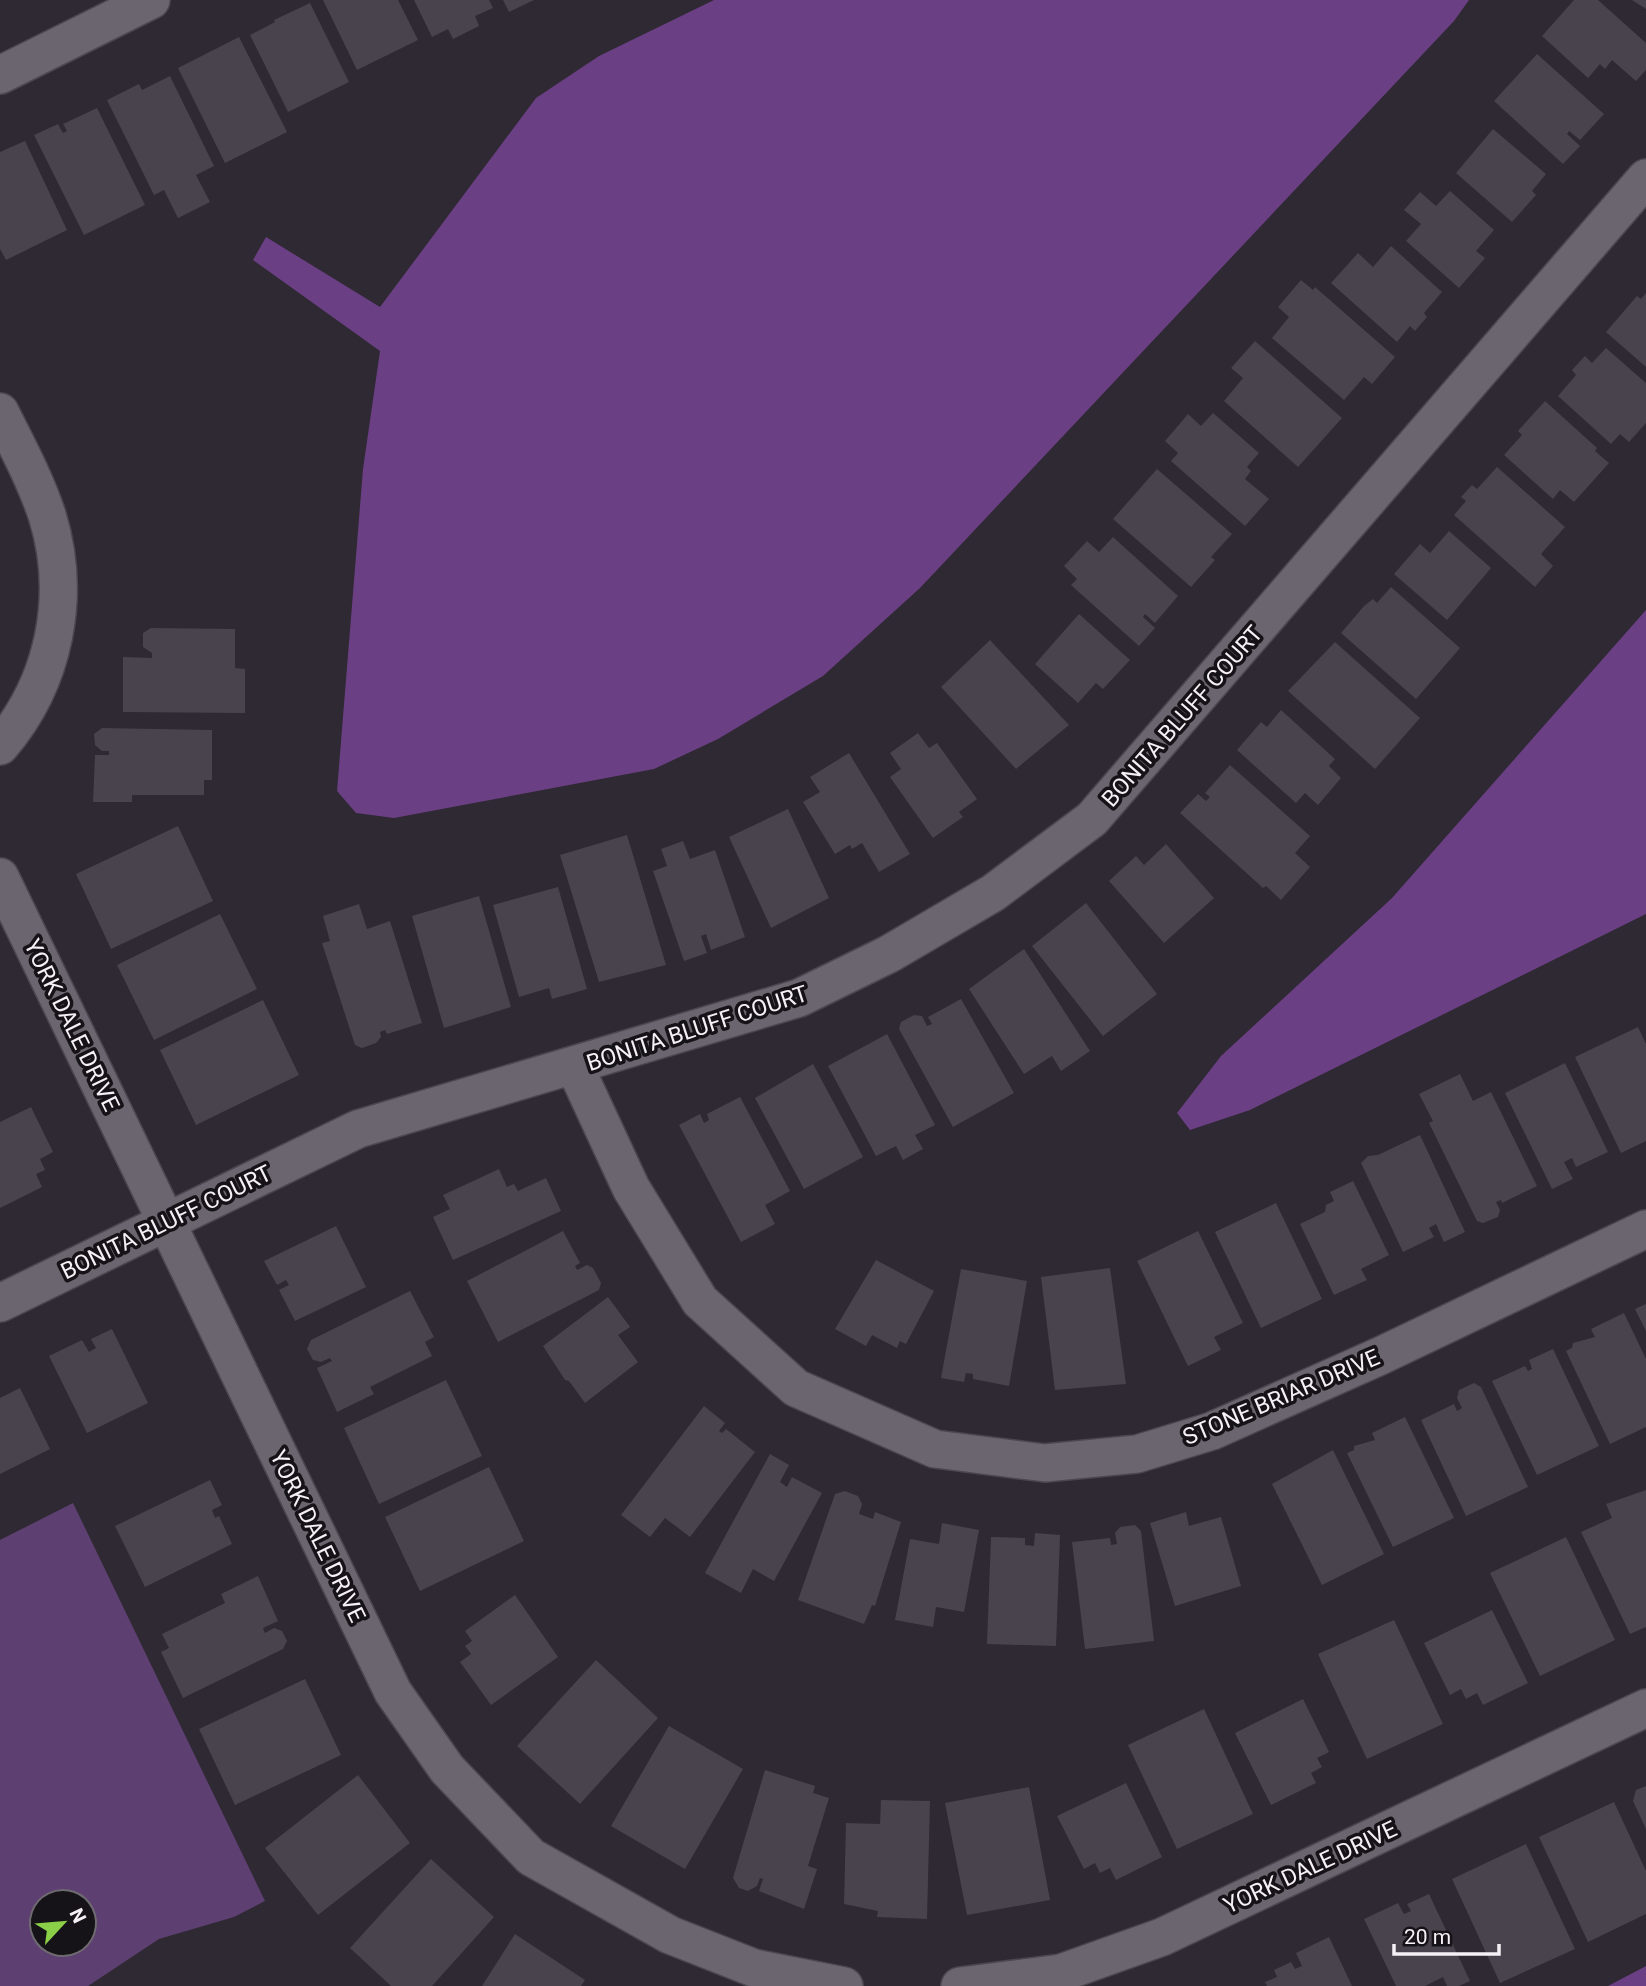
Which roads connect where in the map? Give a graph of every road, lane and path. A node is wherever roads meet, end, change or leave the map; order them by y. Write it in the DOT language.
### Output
graph roads {
  1 [pos="151,0"];
  2 [pos="0,75"];
  3 [pos="1646,178"];
  4 [pos="0,412"];
  5 [pos="0,746"];
  6 [pos="0,877"];
  7 [pos="575,1067"];
  8 [pos="166,1221"];
  9 [pos="1646,1229"];
  10 [pos="0,1303"];
  11 [pos="1646,1708"];
  12 [pos="844,1986"];
  13 [pos="960,1986"];
  1 -- 2 [label="street"];
  3 -- 7 [label="street, BONITA BLUFF COURT"];
  4 -- 5 [label="street"];
  6 -- 8 [label="street, YORK DALE DRIVE"];
  7 -- 8 [label="street, BONITA BLUFF COURT"];
  7 -- 9 [label="street, STONE BRIAR DRIVE"];
  8 -- 10 [label="street, BONITA BLUFF COURT"];
  8 -- 12 [label="street, YORK DALE DRIVE"];
  11 -- 13 [label="street, YORK DALE DRIVE"];
}
